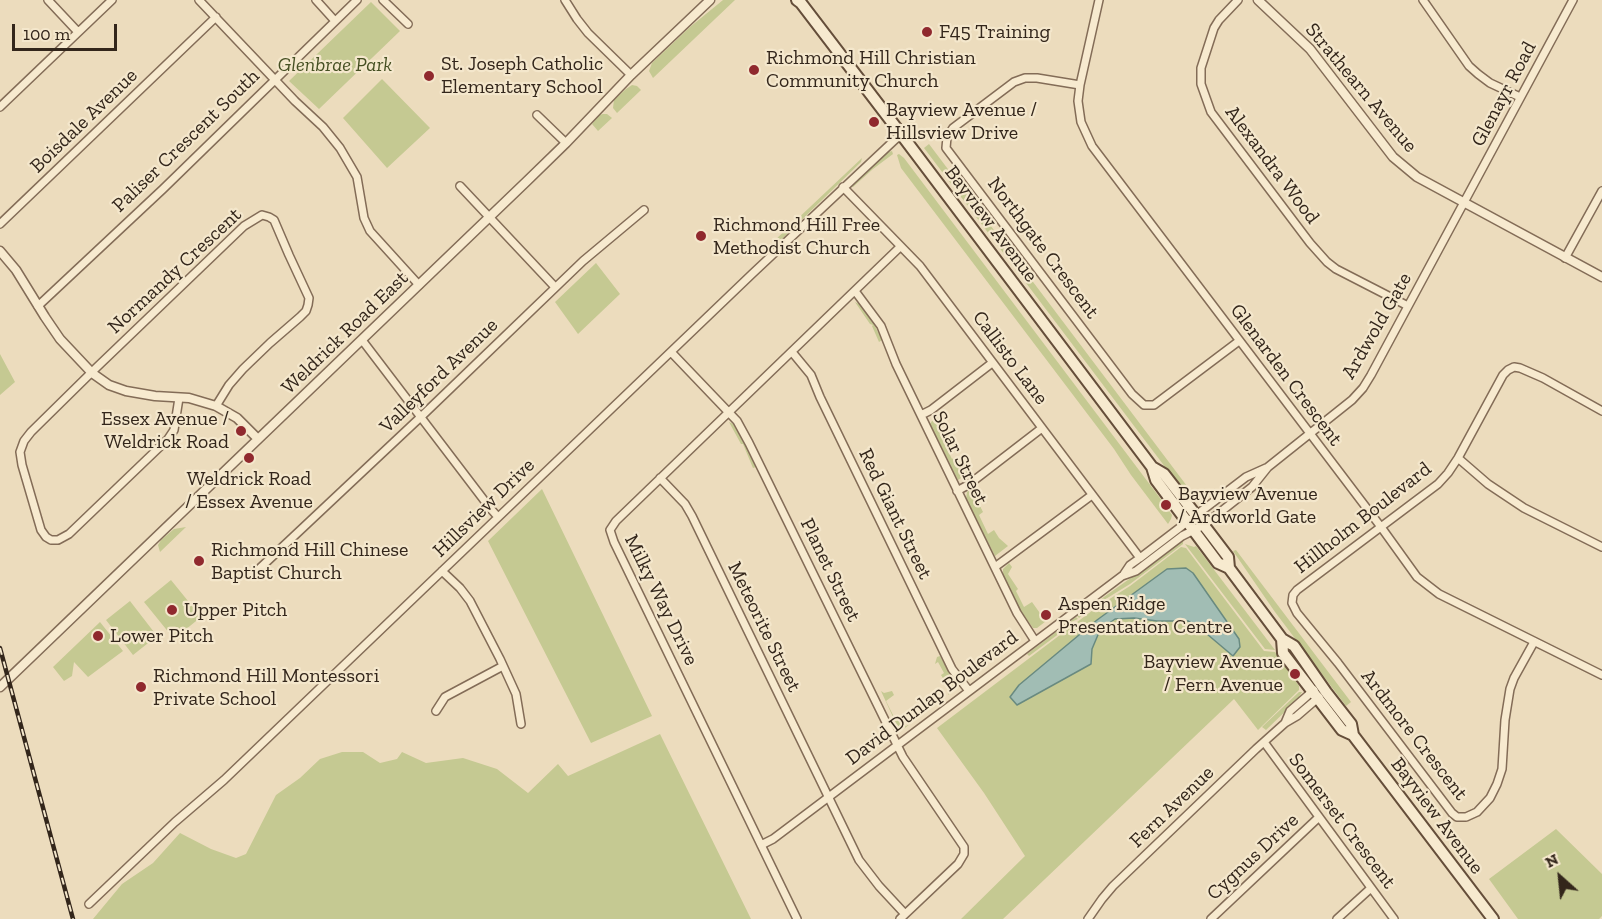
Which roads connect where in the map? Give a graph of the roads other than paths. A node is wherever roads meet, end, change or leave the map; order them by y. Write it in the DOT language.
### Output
graph roads {
  1 [pos="48,0"];
  2 [pos="112,0"];
  3 [pos="200,0"];
  4 [pos="316,0"];
  5 [pos="357,0"];
  6 [pos="383,0"];
  7 [pos="565,0"];
  8 [pos="710,0"];
  9 [pos="1097,0"];
  10 [pos="1238,0"];
  11 [pos="1258,0"];
  12 [pos="1423,0"];
  13 [pos="1573,0"];
  14 [pos="799,1"];
  15 [pos="216,17"];
  16 [pos="335,21"];
  17 [pos="408,24"];
  18 [pos="78,32"];
  19 [pos="631,75"];
  20 [pos="275,79"];
  21 [pos="1080,85"];
  22 [pos="1520,98"];
  23 [pos="0,107"];
  24 [pos="537,115"];
  25 [pos="901,134"];
  26 [pos="566,143"];
  27 [pos="460,186"];
  28 [pos="843,187"];
  29 [pos="1602,191"];
  30 [pos="1464,203"];
  31 [pos="644,210"];
  32 [pos="490,217"];
  33 [pos="0,224"];
  34 [pos="900,247"];
  35 [pos="0,251"];
  36 [pos="1565,258"];
  37 [pos="1602,277"];
  38 [pos="418,285"];
  39 [pos="555,287"];
  40 [pos="855,291"];
  41 [pos="38,306"];
  42 [pos="1408,306"];
  43 [pos="362,340"];
  44 [pos="1239,340"];
  45 [pos="671,352"];
  46 [pos="792,352"];
  47 [pos="992,363"];
  48 [pos="92,373"];
  49 [pos="179,398"];
  50 [pos="216,406"];
  51 [pos="729,411"];
  52 [pos="1602,411"];
  53 [pos="921,415"];
  54 [pos="420,417"];
  55 [pos="1042,428"];
  56 [pos="1310,435"];
  57 [pos="258,439"];
  58 [pos="1458,458"];
  59 [pos="1268,467"];
  60 [pos="660,478"];
  61 [pos="957,491"];
  62 [pos="1092,495"];
  63 [pos="498,517"];
  64 [pos="1192,522"];
  65 [pos="1204,525"];
  66 [pos="1381,527"];
  67 [pos="1602,547"];
  68 [pos="1140,558"];
  69 [pos="995,567"];
  70 [pos="1228,568"];
  71 [pos="259,569"];
  72 [pos="442,571"];
  73 [pos="1122,576"];
  74 [pos="1293,595"];
  75 [pos="1035,640"];
  76 [pos="1534,642"];
  77 [pos="503,666"];
  78 [pos="1602,675"];
  79 [pos="0,687"];
  80 [pos="969,691"];
  81 [pos="1320,691"];
  82 [pos="436,711"];
  83 [pos="521,724"];
  84 [pos="1264,742"];
  85 [pos="897,745"];
  86 [pos="829,796"];
  87 [pos="1318,818"];
  88 [pos="761,845"];
  89 [pos="1371,888"];
  90 [pos="89,904"];
  91 [pos="902,916"];
  92 [pos="797,919"];
  93 [pos="1088,919"];
  94 [pos="1211,919"];
  95 [pos="1337,919"];
  96 [pos="1394,919"];
  97 [pos="1493,919"];
  1 -- 18 [label="street"];
  2 -- 18 [label="street"];
  3 -- 15 [label="street"];
  4 -- 16 [label="street"];
  5 -- 16 [label="street, Paliser Crescent South"];
  6 -- 17 [label="street"];
  7 -- 19 [label="street"];
  8 -- 19 [label="street, Weldrick Road East"];
  9 -- 21 [label="street, Glenarden Crescent"];
  10 -- 42 [label="street, Alexandra Wood"];
  11 -- 30 [label="street, Strathearn Avenue"];
  12 -- 22 [label="street"];
  13 -- 22 [label="street, Glenayr Road"];
  14 -- 25 [label="main road, Bayview Avenue"];
  15 -- 20 [label="street"];
  15 -- 33 [label="street, Boisdale Avenue"];
  16 -- 20 [label="street, Paliser Crescent South"];
  18 -- 23 [label="street"];
  19 -- 26 [label="street, Weldrick Road East"];
  20 -- 38 [label="street"];
  20 -- 41 [label="street, Paliser Crescent South"];
  21 -- 44 [label="street, Glenarden Crescent"];
  21 -- 44 [label="street, Northgate Crescent"];
  22 -- 30 [label="street, Glenayr Road"];
  24 -- 26 [label="street"];
  25 -- 28 [label="street, Hillsview Drive"];
  25 -- 64 [label="main road, Bayview Avenue"];
  26 -- 32 [label="street, Weldrick Road East"];
  27 -- 32 [label="street"];
  28 -- 34 [label="street, Callisto Lane"];
  28 -- 45 [label="street, Hillsview Drive"];
  29 -- 36 [label="street"];
  30 -- 36 [label="street, Strathearn Avenue"];
  30 -- 42 [label="street, Ardwold Gate"];
  31 -- 39 [label="street, Valleyford Avenue"];
  32 -- 38 [label="street, Weldrick Road East"];
  32 -- 39 [label="street"];
  34 -- 40 [label="street, Milky Way Drive"];
  34 -- 47 [label="street, Callisto Lane"];
  35 -- 41 [label="street"];
  36 -- 37 [label="street, Strathearn Avenue"];
  38 -- 43 [label="street, Weldrick Road East"];
  39 -- 54 [label="street, Valleyford Avenue"];
  40 -- 46 [label="street, Milky Way Drive"];
  40 -- 53 [label="street, Solar Street"];
  41 -- 48 [label="street"];
  42 -- 56 [label="street, Ardwold Gate"];
  43 -- 54 [label="street"];
  43 -- 57 [label="street, Weldrick Road East"];
  44 -- 56 [label="street, Glenarden Crescent"];
  45 -- 51 [label="street, Planet Street"];
  45 -- 63 [label="street, Hillsview Drive"];
  46 -- 51 [label="street, Milky Way Drive"];
  46 -- 80 [label="street, Red Giant Street"];
  47 -- 53 [label="street"];
  47 -- 55 [label="street, Callisto Lane"];
  48 -- 49 [label="street"];
  48 -- 49 [label="street"];
  48 -- 50 [label="street, Normandy Crescent"];
  49 -- 50 [label="street"];
  50 -- 57 [label="street"];
  51 -- 60 [label="street, Milky Way Drive"];
  51 -- 85 [label="street, Planet Street"];
  52 -- 58 [label="street, Hillholm Boulevard"];
  53 -- 61 [label="street, Solar Street"];
  54 -- 63 [label="street"];
  54 -- 71 [label="street, Valleyford Avenue"];
  55 -- 61 [label="street"];
  55 -- 62 [label="street, Callisto Lane"];
  56 -- 59 [label="street, Ardwold Gate"];
  56 -- 66 [label="street, Glenarden Crescent"];
  57 -- 79 [label="street, Weldrick Road East"];
  58 -- 66 [label="street, Hillholm Boulevard"];
  58 -- 67 [label="street"];
  59 -- 64 [label="street, Ardwold Gate"];
  59 -- 65 [label="street, Ardwold Gate"];
  60 -- 86 [label="street, Meteorite Street"];
  60 -- 88 [label="street, Milky Way Drive"];
  61 -- 69 [label="street, Solar Street"];
  62 -- 68 [label="street, Callisto Lane"];
  62 -- 69 [label="street"];
  63 -- 72 [label="street, Hillsview Drive"];
  64 -- 65 [label="main road, Bayview Avenue"];
  64 -- 68 [label="street, David Dunlap Boulevard"];
  64 -- 70 [label="main road, Bayview Avenue"];
  64 -- 73 [label="street, David Dunlap Boulevard"];
  65 -- 70 [label="main road, Bayview Avenue"];
  66 -- 74 [label="street, Hillholm Boulevard"];
  66 -- 76 [label="street, Glenarden Crescent"];
  68 -- 73 [label="street, David Dunlap Boulevard"];
  69 -- 75 [label="street, Solar Street"];
  70 -- 81 [label="main road, Bayview Avenue"];
  72 -- 77 [label="street"];
  72 -- 90 [label="street, Hillsview Drive"];
  73 -- 75 [label="street, David Dunlap Boulevard"];
  74 -- 76 [label="street, Ardmore Crescent"];
  75 -- 80 [label="street, David Dunlap Boulevard"];
  76 -- 78 [label="street, Glenarden Crescent"];
  77 -- 82 [label="street"];
  77 -- 83 [label="street"];
  80 -- 85 [label="street, David Dunlap Boulevard"];
  81 -- 84 [label="street, Fern Avenue"];
  81 -- 97 [label="main road, Bayview Avenue"];
  84 -- 87 [label="street, Somerset Crescent"];
  84 -- 93 [label="street, Fern Avenue"];
  85 -- 86 [label="street, David Dunlap Boulevard"];
  85 -- 91 [label="street"];
  86 -- 88 [label="street, David Dunlap Boulevard"];
  86 -- 91 [label="street, Meteorite Street"];
  87 -- 89 [label="street, Somerset Crescent"];
  87 -- 94 [label="street, Cygnus Drive"];
  88 -- 92 [label="street, Milky Way Drive"];
  89 -- 95 [label="street"];
  89 -- 96 [label="street, Somerset Crescent"];
}
